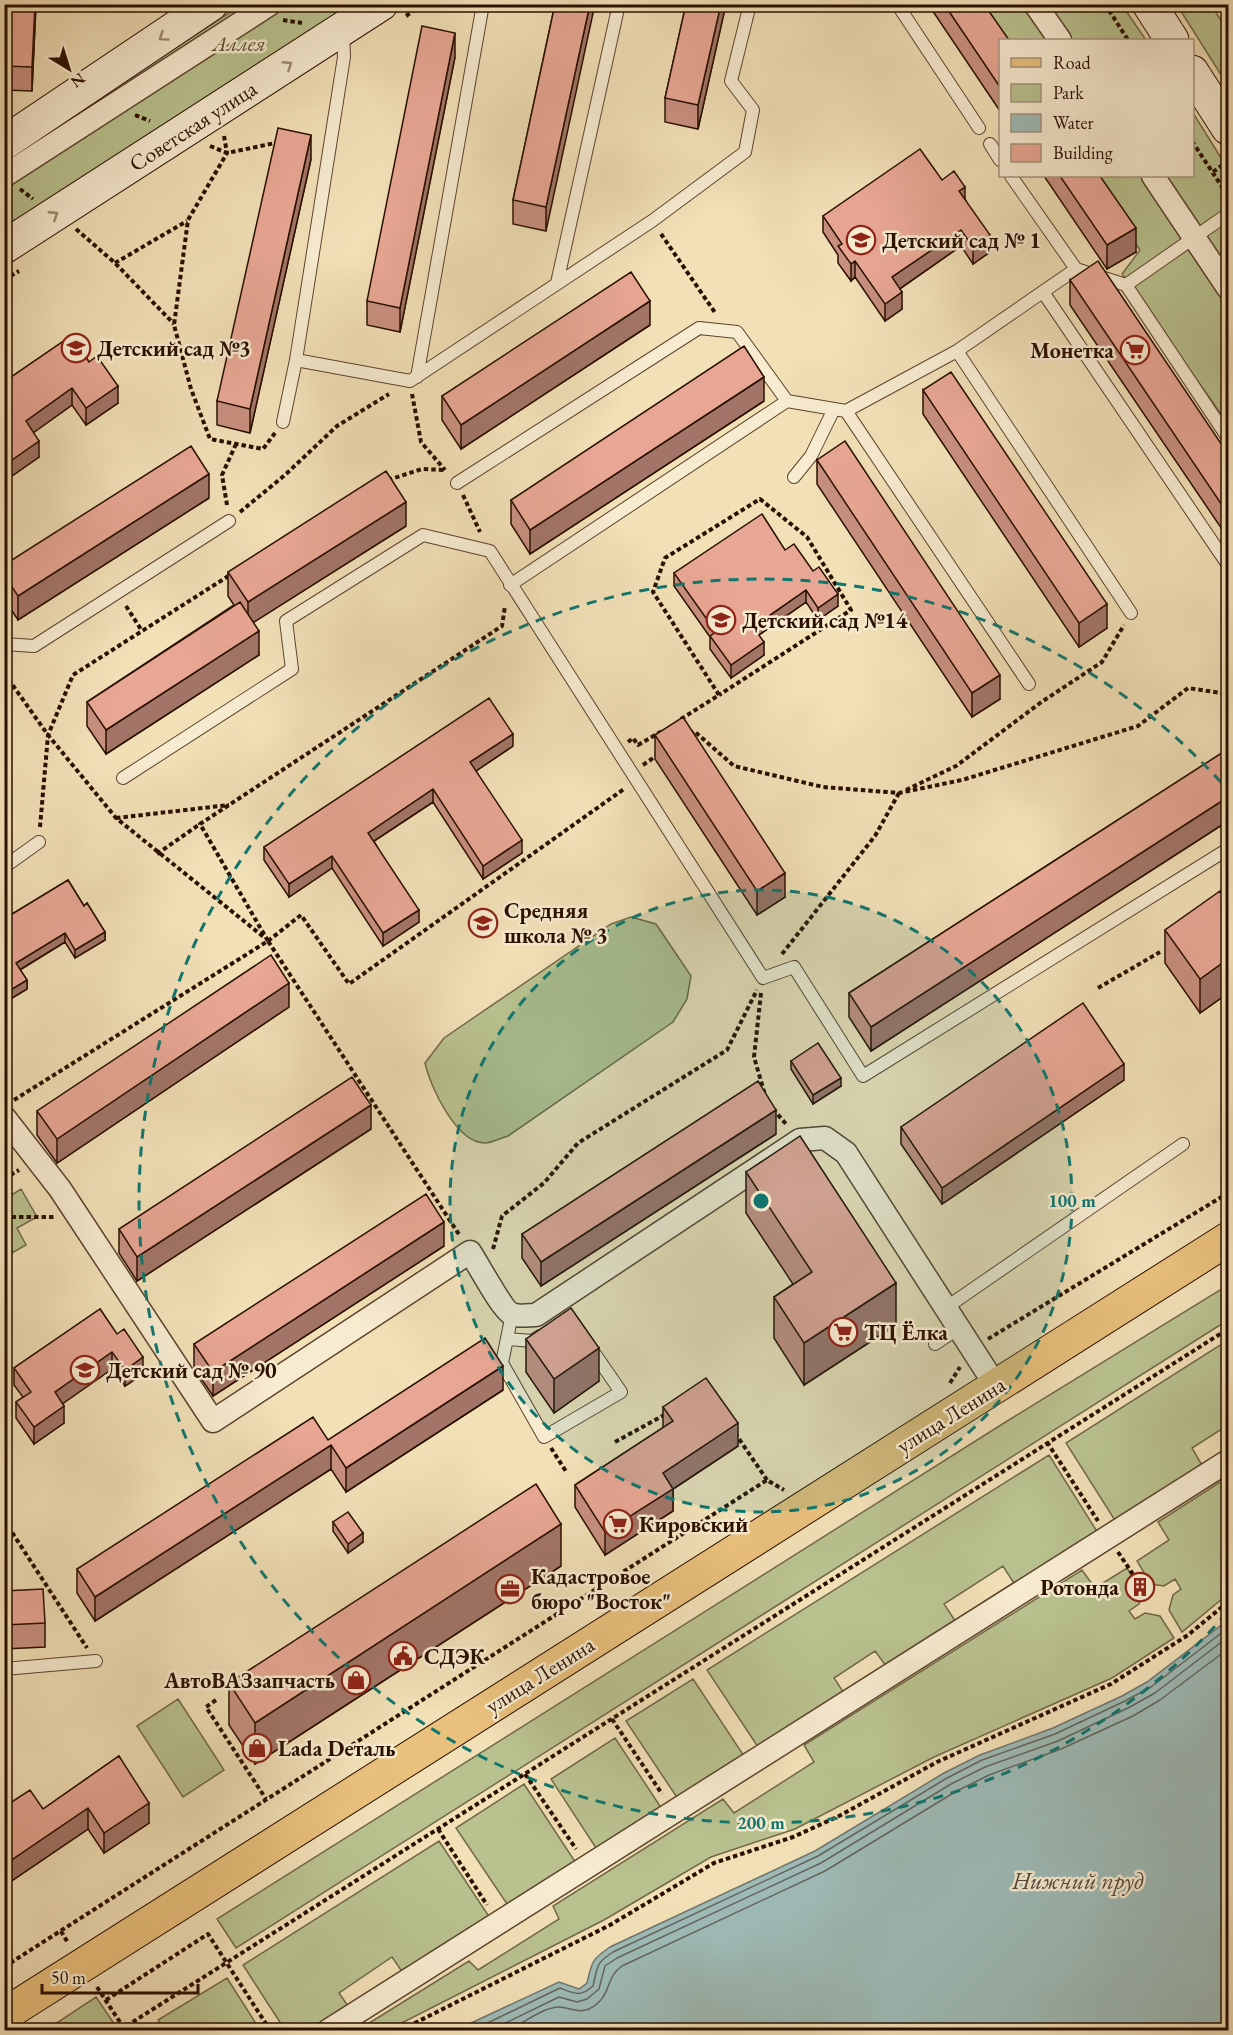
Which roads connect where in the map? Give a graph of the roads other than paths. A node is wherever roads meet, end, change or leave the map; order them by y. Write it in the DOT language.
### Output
graph roads {
  1 [pos="211,4"];
  2 [pos="270,4"];
  3 [pos="381,4"];
  4 [pos="483,4"];
  5 [pos="619,4"];
  6 [pos="750,4"];
  7 [pos="897,4"];
  8 [pos="1035,4"];
  9 [pos="1149,4"];
  10 [pos="343,29"];
  11 [pos="1059,39"];
  12 [pos="1171,39"];
  13 [pos="1194,75"];
  14 [pos="979,128"];
  15 [pos="1228,128"];
  16 [pos="4,143"];
  17 [pos="990,144"];
  18 [pos="999,158"];
  19 [pos="4,176"];
  20 [pos="1012,177"];
  21 [pos="1154,177"];
  22 [pos="1228,214"];
  23 [pos="1195,237"];
  24 [pos="4,247"];
  25 [pos="1076,269"];
  26 [pos="558,283"];
  27 [pos="1126,285"];
  28 [pos="1228,288"];
  29 [pos="1043,292"];
  30 [pos="957,351"];
  31 [pos="296,360"];
  32 [pos="413,379"];
  33 [pos="787,401"];
  34 [pos="840,410"];
  35 [pos="283,422"];
  36 [pos="1228,438"];
  37 [pos="794,477"];
  38 [pos="457,483"];
  39 [pos="229,521"];
  40 [pos="1228,565"];
  41 [pos="510,585"];
  42 [pos="1131,613"];
  43 [pos="4,644"];
  44 [pos="1029,684"];
  45 [pos="123,778"];
  46 [pos="39,843"];
  47 [pos="1228,849"];
  48 [pos="4,867"];
  49 [pos="4,1117"];
  50 [pos="1183,1144"];
  51 [pos="1228,1239"];
  52 [pos="947,1307"];
  53 [pos="512,1314"];
  54 [pos="959,1328"];
  55 [pos="552,1329"];
  56 [pos="584,1336"];
  57 [pos="507,1339"];
  58 [pos="936,1344"];
  59 [pos="996,1386"];
  60 [pos="1228,1461"];
  61 [pos="96,1661"];
  62 [pos="4,1669"];
  63 [pos="6,2010"];
  64 [pos="329,2031"];
  1 -- 16 [label="street, one-way"];
  2 -- 19 [label="street"];
  3 -- 10 [label="street, Советская улица"];
  4 -- 32 [label="lane"];
  5 -- 26 [label="lane"];
  6 -- 26 [label="lane"];
  7 -- 14 [label="lane"];
  8 -- 11 [label="street"];
  9 -- 12 [label="street"];
  24 -- 10 [label="street, Советская улица, one-way"];
  10 -- 31 [label="lane"];
  13 -- 15 [label="street"];
  17 -- 18 [label="lane"];
  20 -- 25 [label="lane"];
  21 -- 23 [label="street"];
  22 -- 23 [label="lane"];
  23 -- 27 [label="lane"];
  23 -- 28 [label="street"];
  25 -- 27 [label="lane"];
  25 -- 29 [label="lane"];
  26 -- 32 [label="lane"];
  27 -- 36 [label="lane"];
  29 -- 30 [label="lane"];
  29 -- 40 [label="lane"];
  30 -- 34 [label="lane"];
  30 -- 42 [label="lane"];
  31 -- 32 [label="lane"];
  31 -- 35 [label="lane"];
  33 -- 34 [label="lane"];
  33 -- 38 [label="lane"];
  33 -- 41 [label="lane"];
  34 -- 37 [label="lane"];
  34 -- 44 [label="lane"];
  39 -- 43 [label="lane"];
  41 -- 45 [label="lane"];
  41 -- 47 [label="lane"];
  46 -- 48 [label="lane"];
  49 -- 53 [label="street"];
  50 -- 52 [label="lane"];
  51 -- 59 [label="main road, улица Ленина"];
  52 -- 53 [label="street"];
  52 -- 54 [label="street"];
  53 -- 57 [label="lane"];
  54 -- 58 [label="lane"];
  54 -- 59 [label="street"];
  55 -- 57 [label="lane"];
  56 -- 57 [label="lane"];
  59 -- 63 [label="main road, улица Ленина"];
  60 -- 64 [label="street"];
  61 -- 62 [label="lane"];
}
